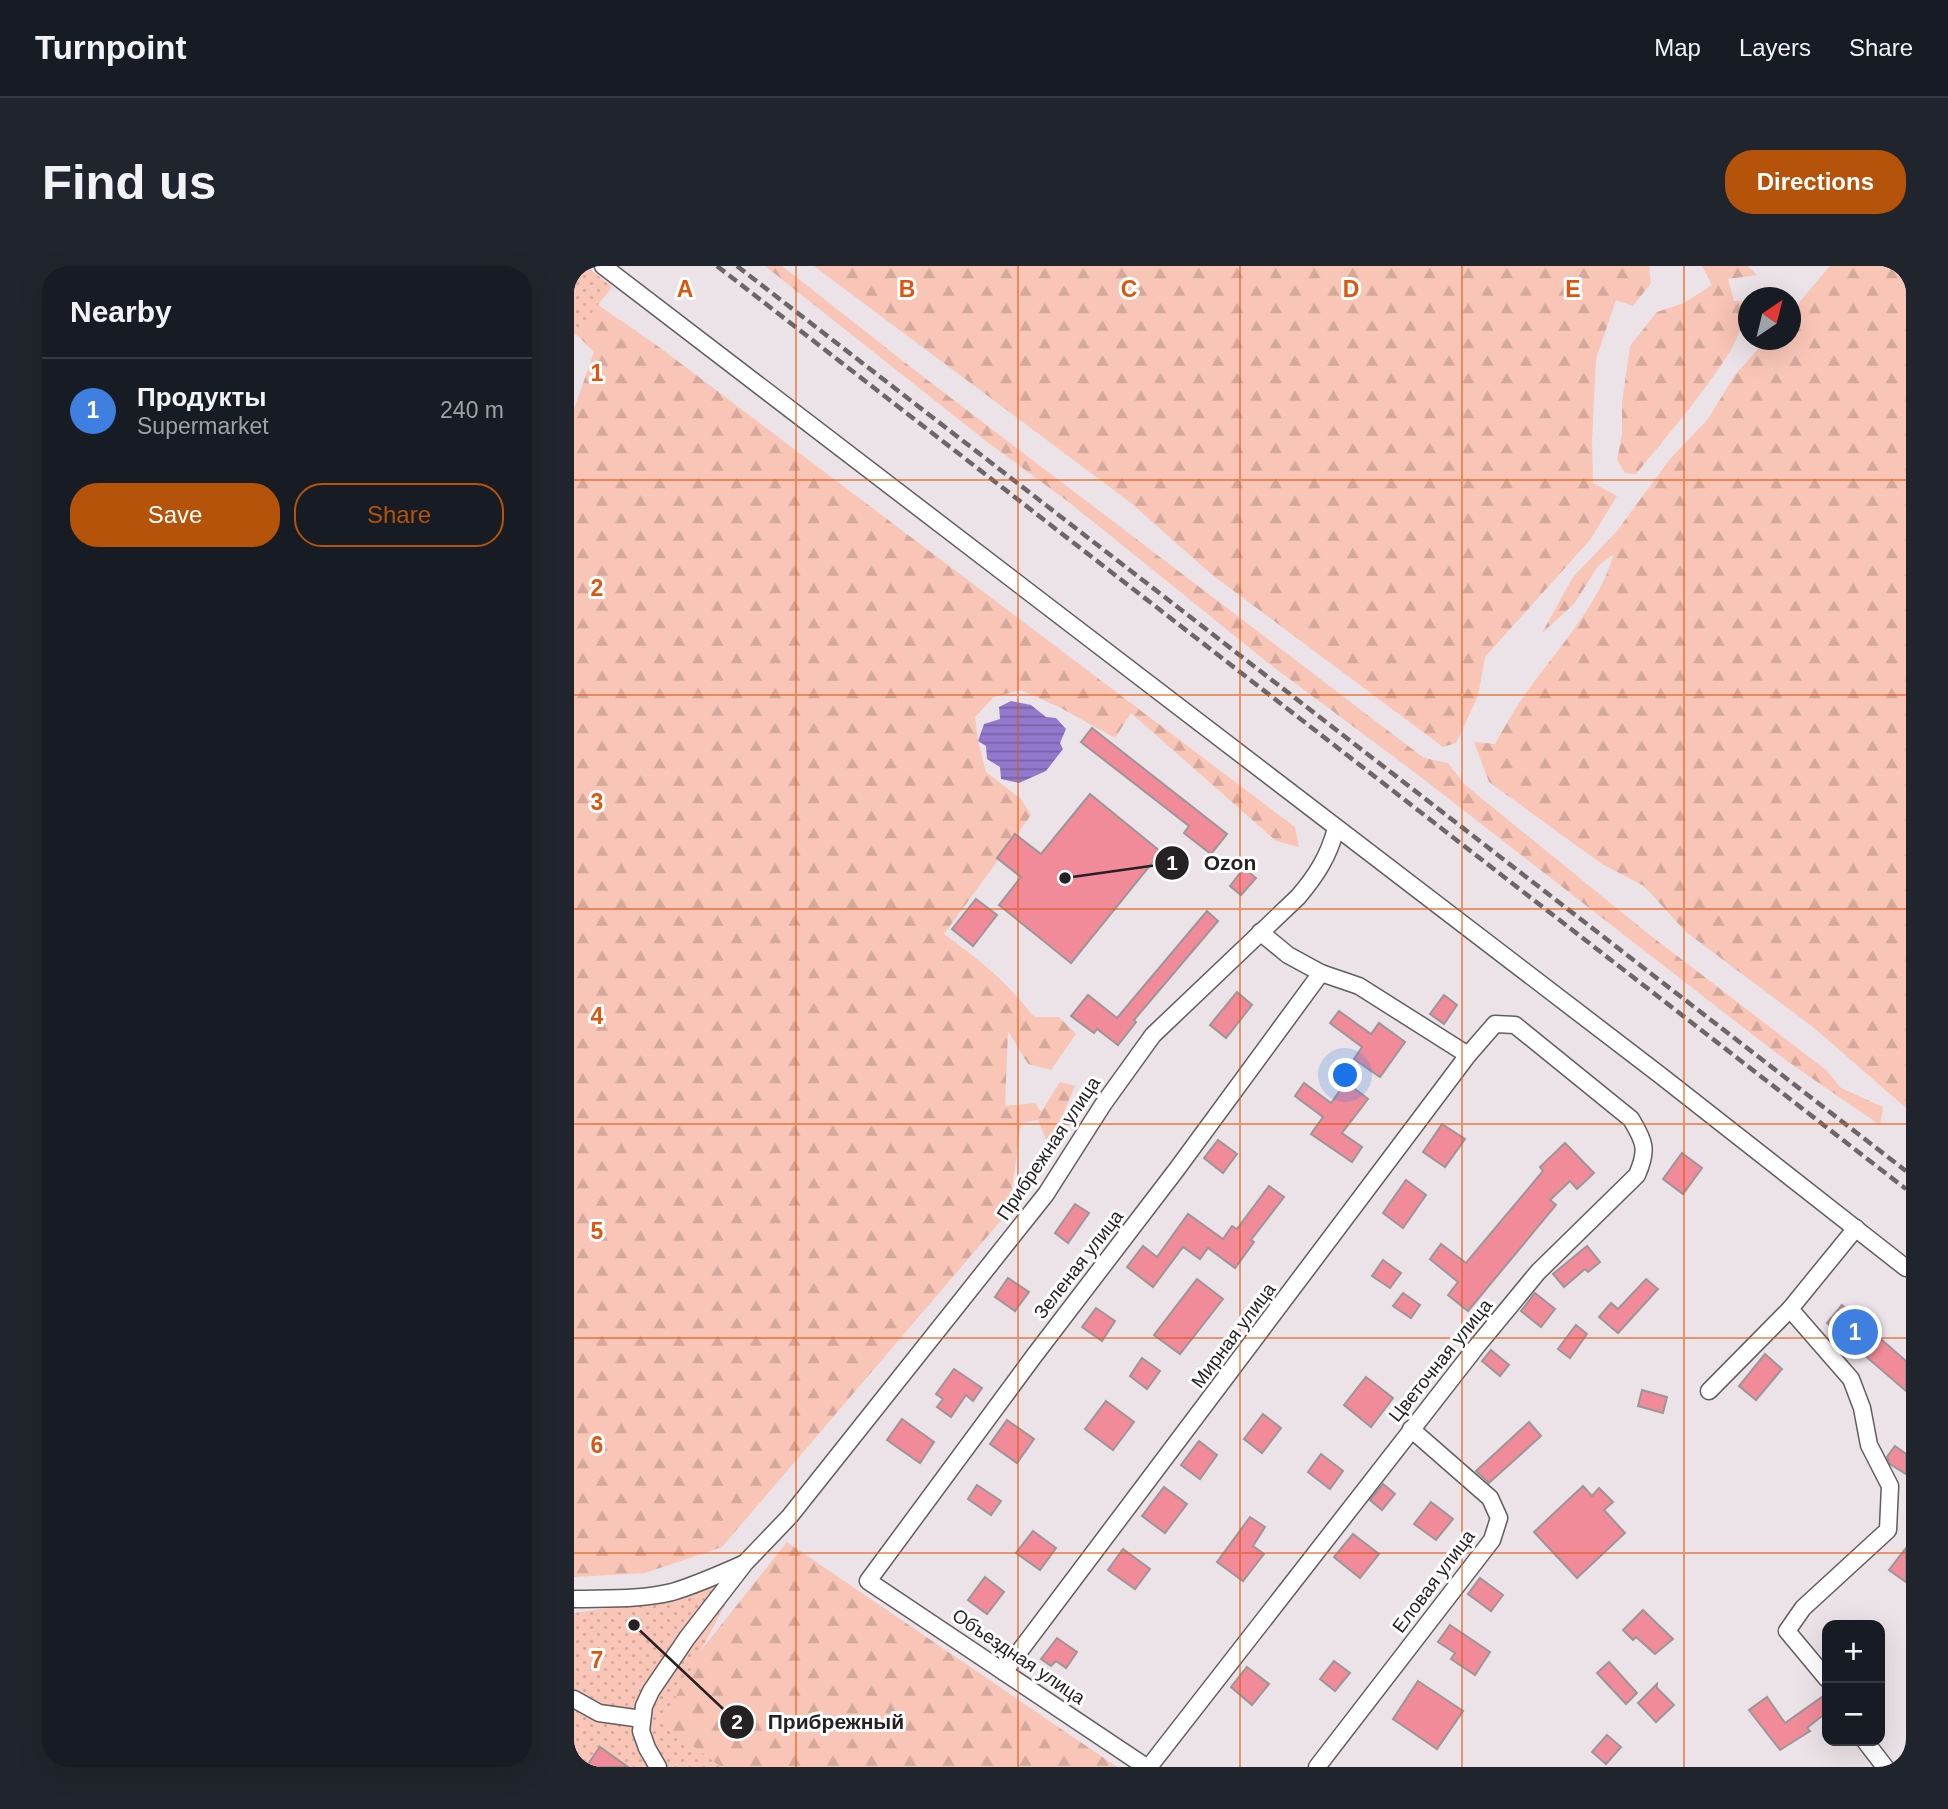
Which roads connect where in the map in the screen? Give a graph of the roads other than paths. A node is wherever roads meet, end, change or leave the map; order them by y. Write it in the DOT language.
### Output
graph roads {
  1 [pos="603,266"];
  2 [pos="1336,828"];
  3 [pos="1260,932"];
  4 [pos="1321,973"];
  5 [pos="1495,1024"];
  6 [pos="1468,1055"];
  7 [pos="1856,1228"];
  8 [pos="1906,1268"];
  9 [pos="1790,1309"];
  10 [pos="1709,1391"];
  11 [pos="1411,1429"];
  12 [pos="745,1563"];
  13 [pos="868,1580"];
  14 [pos="574,1599"];
  15 [pos="1004,1672"];
  16 [pos="1822,1673"];
  17 [pos="574,1699"];
  18 [pos="642,1719"];
  19 [pos="1869,1746"];
  20 [pos="658,1767"];
  21 [pos="1147,1767"];
  22 [pos="1317,1767"];
  23 [pos="1885,1767"];
  1 -- 2 [label="street"];
  2 -- 3 [label="street, Прибрежная улица"];
  2 -- 7 [label="street"];
  3 -- 4 [label="street"];
  3 -- 12 [label="street, Прибрежная улица"];
  4 -- 6 [label="street"];
  4 -- 13 [label="street, Зеленая улица"];
  5 -- 6 [label="street, Мирная улица"];
  5 -- 11 [label="street, Цветочная улица"];
  6 -- 15 [label="street, Мирная улица"];
  7 -- 8 [label="street"];
  7 -- 9 [label="street"];
  9 -- 10 [label="street"];
  9 -- 16 [label="street"];
  11 -- 21 [label="street, Цветочная улица"];
  11 -- 22 [label="street, Еловая улица"];
  12 -- 14 [label="street"];
  12 -- 18 [label="street, Прибрежная улица"];
  13 -- 15 [label="street, Объездная улица"];
  15 -- 21 [label="street, Объездная улица"];
  17 -- 18 [label="street"];
  18 -- 20 [label="street"];
  19 -- 23 [label="street"];
}
